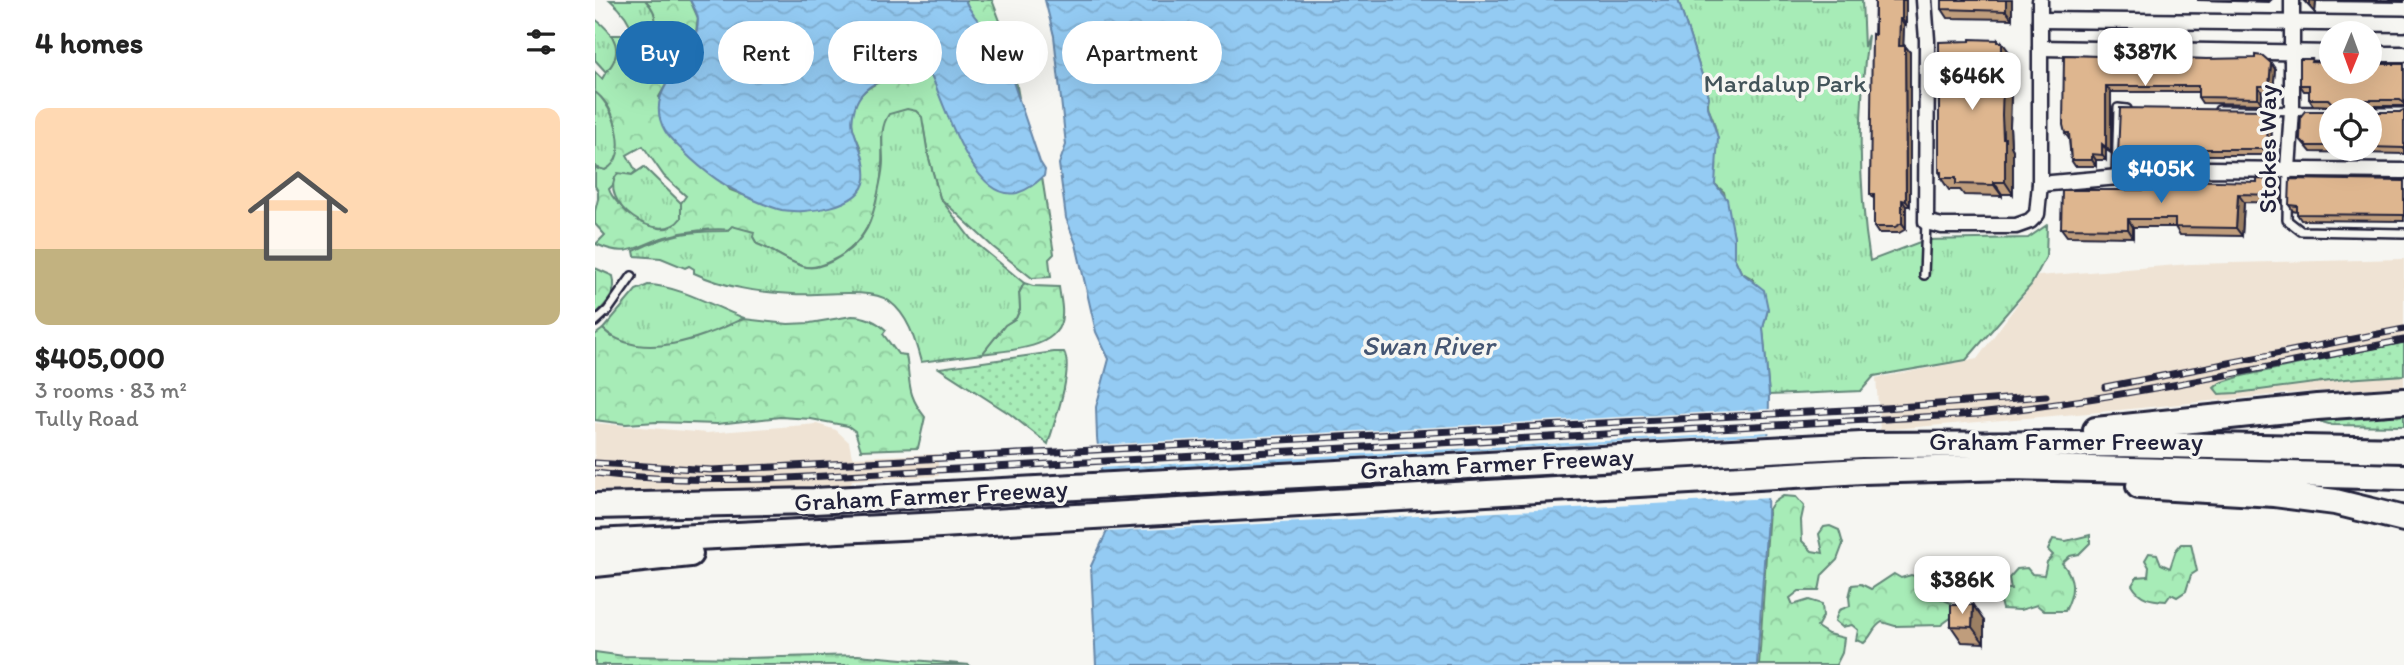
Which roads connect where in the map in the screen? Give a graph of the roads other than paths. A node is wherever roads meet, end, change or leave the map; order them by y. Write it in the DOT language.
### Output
graph roads {
  1 [pos="1924,0"];
  2 [pos="2040,0"];
  3 [pos="2292,0"];
  4 [pos="2040,20"];
  5 [pos="2292,22"];
  6 [pos="2404,24"];
  7 [pos="2040,48"];
  8 [pos="2291,52"];
  9 [pos="2319,53"];
  10 [pos="2382,54"];
  11 [pos="2404,54"];
  12 [pos="2131,109"];
  13 [pos="2211,110"];
  14 [pos="2292,110"];
  15 [pos="2319,111"];
  16 [pos="2382,112"];
  17 [pos="2404,112"];
  18 [pos="2288,169"];
  19 [pos="2404,171"];
  20 [pos="2116,179"];
  21 [pos="2040,184"];
  22 [pos="1926,222"];
  23 [pos="2404,233"];
  24 [pos="1924,275"];
  25 [pos="632,276"];
  26 [pos="595,322"];
  27 [pos="2404,401"];
  28 [pos="1861,445"];
  29 [pos="2404,450"];
  30 [pos="1862,471"];
  31 [pos="2404,477"];
  32 [pos="595,506"];
  33 [pos="2404,519"];
  34 [pos="941,525"];
  35 [pos="595,542"];
  36 [pos="595,564"];
  1 -- 22 [label="street"];
  2 -- 4 [label="street"];
  3 -- 5 [label="street, Stokes Way"];
  4 -- 5 [label="street"];
  4 -- 7 [label="street"];
  5 -- 6 [label="street"];
  5 -- 8 [label="street, Stokes Way"];
  7 -- 8 [label="street"];
  7 -- 21 [label="street"];
  8 -- 9 [label="street"];
  8 -- 14 [label="street, Stokes Way"];
  10 -- 11 [label="street"];
  12 -- 20 [label="lane"];
  13 -- 14 [label="lane"];
  14 -- 15 [label="lane"];
  14 -- 18 [label="street, Stokes Way"];
  16 -- 17 [label="lane"];
  18 -- 19 [label="street"];
  18 -- 20 [label="street"];
  18 -- 23 [label="lane, Stokes Way"];
  20 -- 21 [label="street"];
  21 -- 22 [label="street"];
  22 -- 24 [label="lane"];
  25 -- 26 [label="lane"];
  27 -- 28 [label="highway"];
  28 -- 29 [label="highway, Graham Farmer Freeway"];
  28 -- 32 [label="highway, Graham Farmer Freeway"];
  30 -- 31 [label="highway, Graham Farmer Freeway"];
  30 -- 33 [label="highway"];
  30 -- 34 [label="highway, Graham Farmer Freeway"];
  34 -- 35 [label="highway, Graham Farmer Freeway"];
  34 -- 36 [label="highway"];
}
